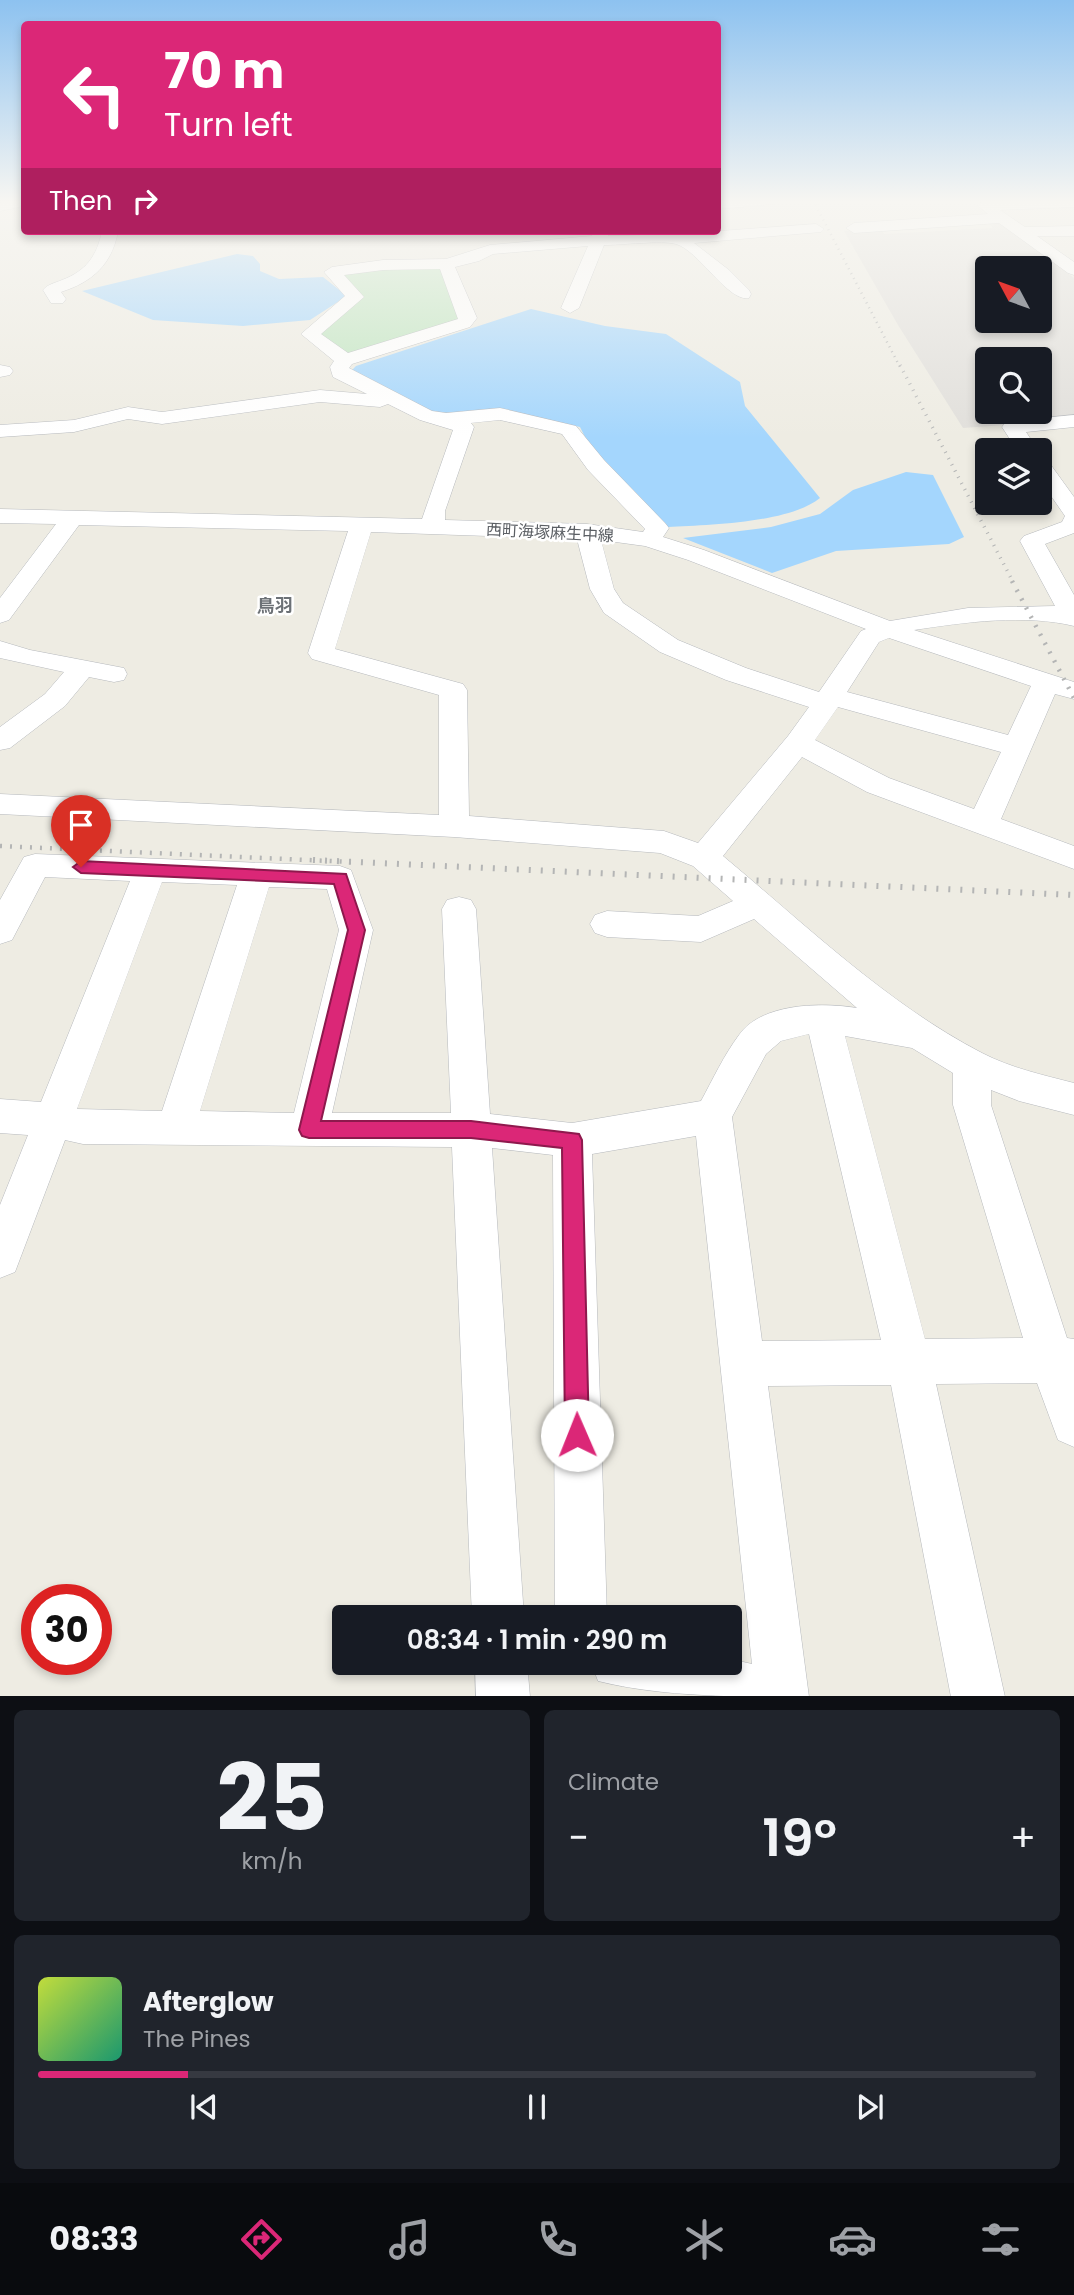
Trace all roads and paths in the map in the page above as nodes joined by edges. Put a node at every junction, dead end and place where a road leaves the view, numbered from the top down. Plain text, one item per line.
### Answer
1 (77, 279) edge
2 (339, 279) edge
3 (452, 279) edge
4 (582, 279) edge
5 (729, 279) edge
6 (743, 294) dead end
7 (57, 299) dead end
8 (570, 308) dead end
9 (345, 360) junction
10 (437, 418) junction
11 (1074, 421) edge
12 (0, 431) edge
13 (1020, 438) edge
14 (1052, 486) edge
15 (0, 516) edge
16 (72, 518) junction
17 (1073, 522) edge
18 (362, 525) junction
19 (433, 526) junction
20 (587, 531) junction
21 (649, 540) junction
22 (1066, 588) edge
23 (0, 615) edge
24 (1073, 615) edge
25 (884, 628) junction
26 (0, 649) edge
27 (82, 668) junction
28 (114, 674) dead end
29 (1060, 687) edge
30 (829, 700) junction
31 (0, 741) edge
32 (799, 743) junction
33 (1017, 747) junction
34 (0, 804) edge
35 (983, 824) junction
36 (454, 826) junction
37 (704, 858) junction
38 (1074, 858) edge
39 (149, 870) junction
40 (256, 875) junction
41 (759, 903) junction
42 (458, 909) dead end
43 (5, 912) edge
44 (607, 924) dead end
45 (823, 1019) junction
46 (928, 1039) junction
47 (971, 1065) junction
48 (1074, 1099) edge
49 (0, 1116) edge
50 (713, 1116) junction
51 (53, 1120) junction
52 (176, 1128) junction
53 (471, 1129) junction
54 (309, 1130) junction
55 (572, 1140) junction
56 (0, 1258) edge
57 (1063, 1361) edge
58 (909, 1362) junction
59 (742, 1364) junction
60 (1074, 1423) edge
61 (497, 1605) edge
62 (581, 1605) edge
63 (502, 1675) edge
64 (680, 1675) edge
65 (503, 1696) edge
66 (782, 1696) edge
67 (978, 1696) edge

1 - 7 street
2 - 9 street
3 - 9 street
4 - 8 street
5 - 6 street
9 - 10 street
10 - 12 street
10 - 19 street
10 - 21 street
11 - 13 street
14 - 17 street
15 - 16 street, 西町海塚麻生中線
16 - 18 street, 西町海塚麻生中線
16 - 23 street
17 - 22 street
18 - 19 street, 西町海塚麻生中線
18 - 36 street
19 - 20 street, 西町海塚麻生中線
20 - 21 street, 西町海塚麻生中線
20 - 30 street
21 - 25 street, 西町海塚麻生中線
22 - 24 street
24 - 25 street
25 - 29 street, 西町海塚麻生中線
25 - 30 street
26 - 27 street
27 - 28 street
27 - 31 street
29 - 33 street
30 - 32 street
30 - 33 street
32 - 35 street
32 - 37 street
33 - 35 street
34 - 36 street
35 - 38 street
36 - 37 street
37 - 41 street
39 - 40 street
39 - 43 street
39 - 51 street
40 - 52 street
40 - 54 street
41 - 44 street
41 - 46 street
42 - 53 street
45 - 46 street
45 - 50 street
45 - 58 street
46 - 47 street
47 - 48 street
47 - 57 street
49 - 51 street
50 - 55 street
50 - 59 street
51 - 52 street
51 - 56 street
52 - 54 street
53 - 54 street
53 - 55 street
53 - 61 street
55 - 62 street
57 - 58 street
57 - 60 street
58 - 59 street
58 - 67 street
59 - 66 street
63 - 65 street
64 - 66 street

